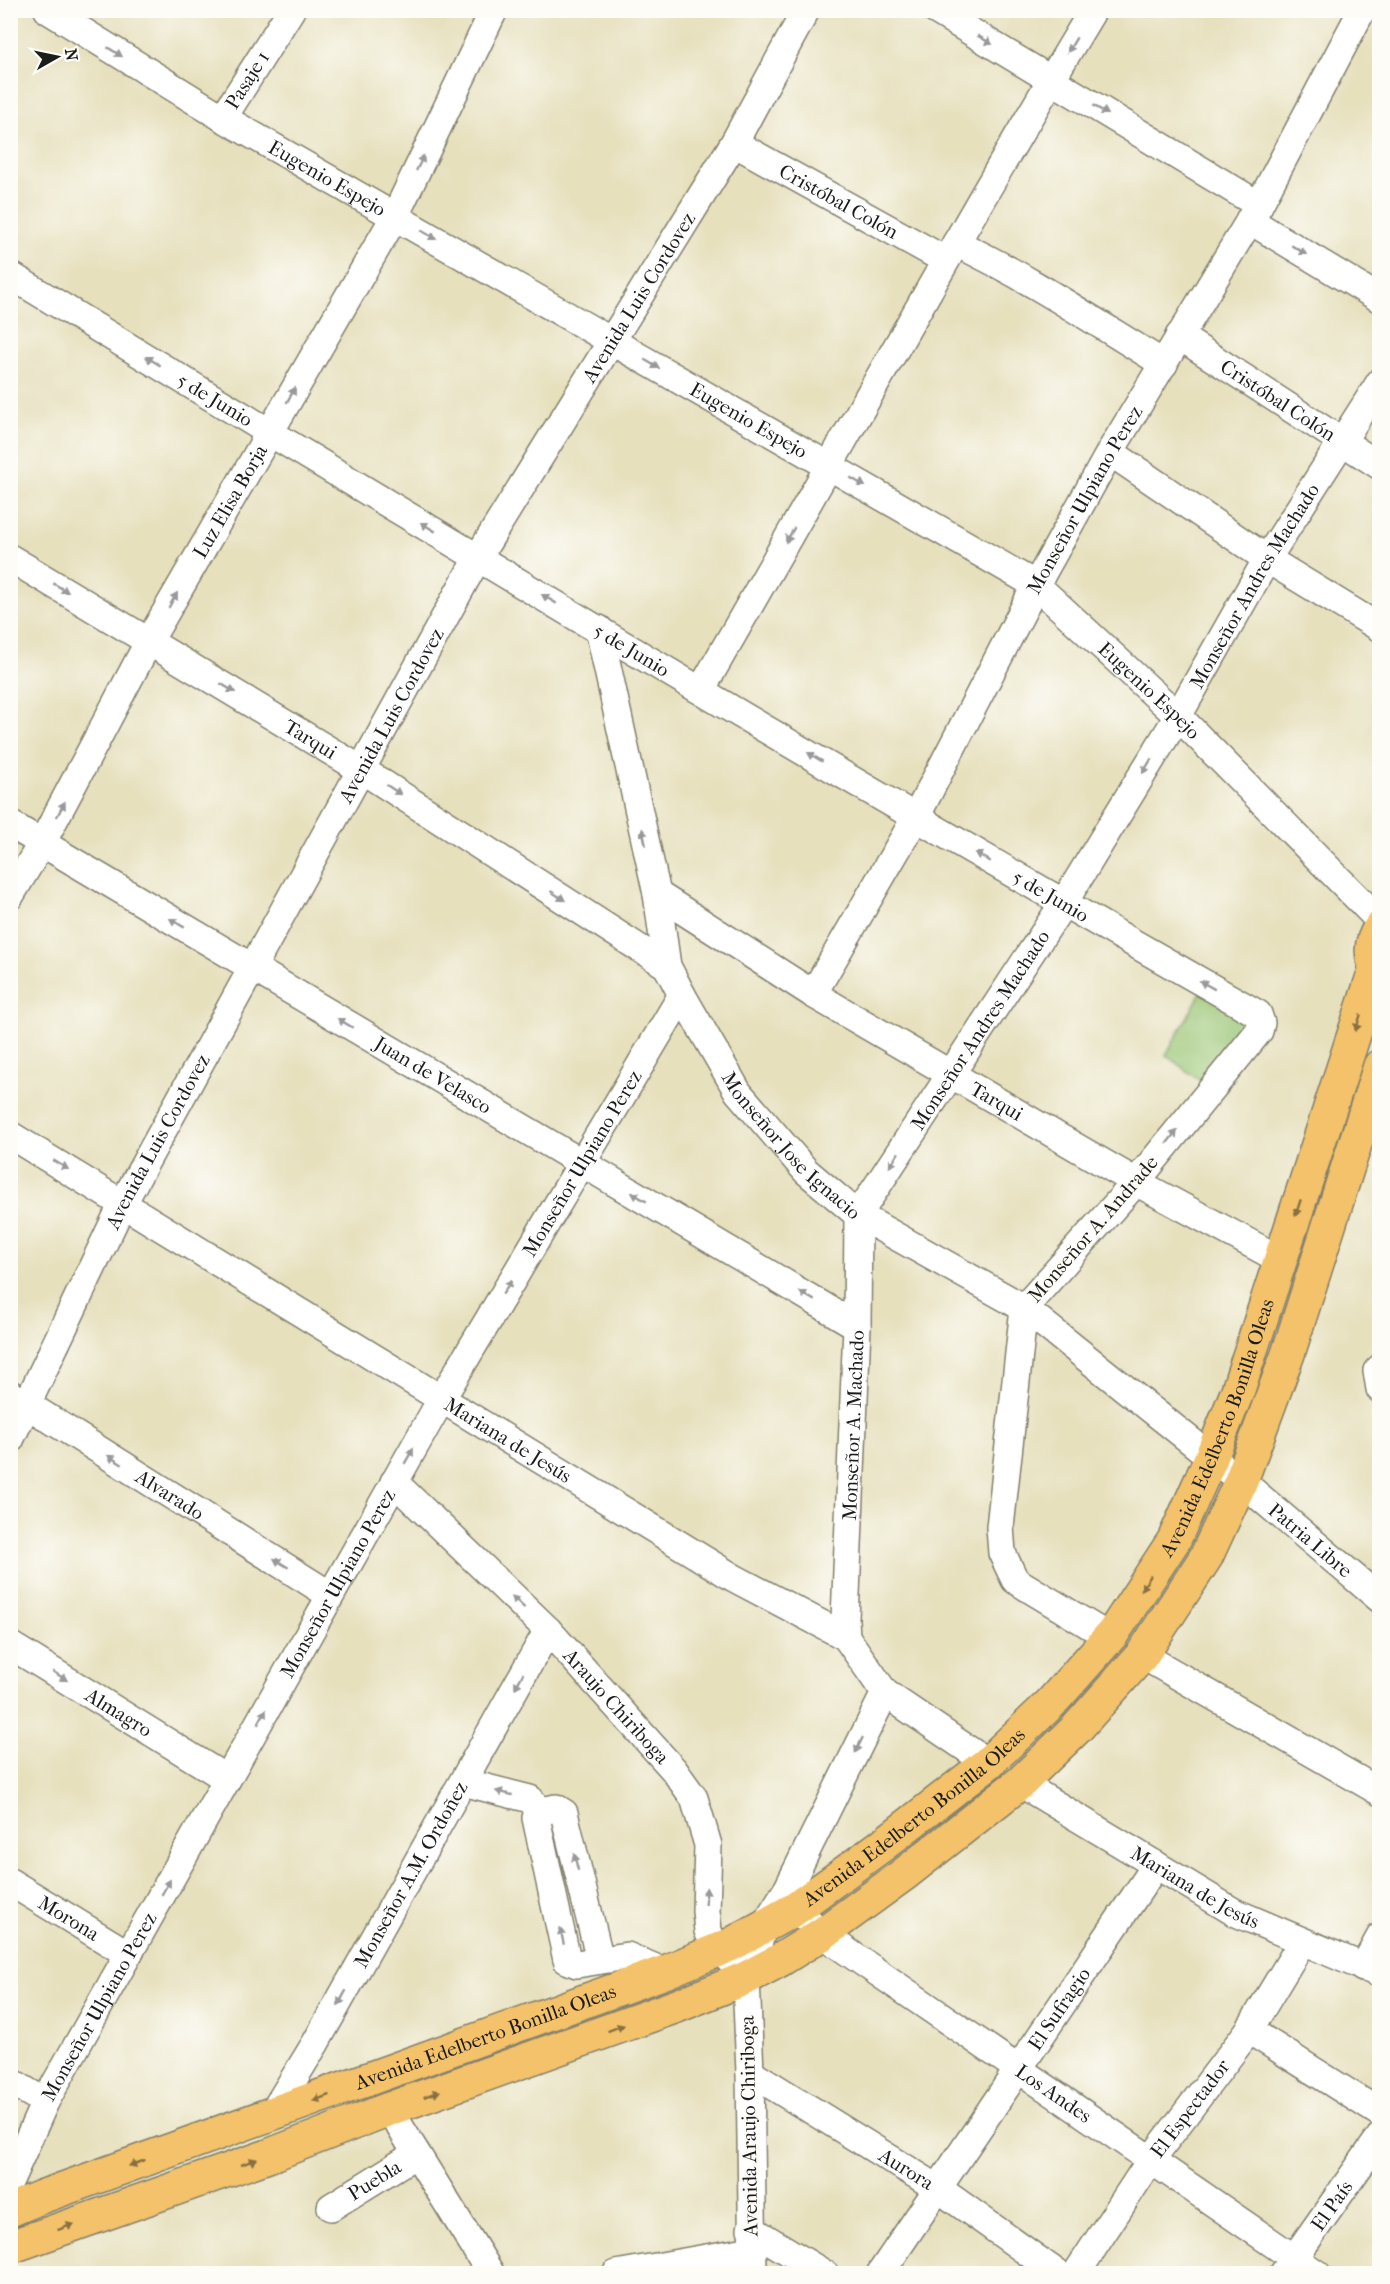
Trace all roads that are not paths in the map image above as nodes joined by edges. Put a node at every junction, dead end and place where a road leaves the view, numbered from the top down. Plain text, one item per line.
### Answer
1 (48, 10) edge
2 (291, 10) edge
3 (806, 10) edge
4 (935, 10) edge
5 (1093, 10) edge
6 (1362, 10) edge
7 (1371, 10) edge
8 (488, 13) edge
9 (1380, 16) edge
10 (1051, 79) junction
11 (223, 118) junction
12 (734, 143) junction
13 (1254, 212) junction
14 (395, 216) junction
15 (950, 252) junction
16 (10, 275) edge
17 (1380, 298) edge
18 (1179, 336) junction
19 (612, 341) junction
20 (1164, 364) junction
21 (1380, 382) edge
22 (270, 432) junction
23 (1343, 442) junction
24 (1110, 452) junction
25 (830, 466) junction
26 (1380, 466) edge
27 (478, 557) junction
28 (10, 558) edge
29 (1267, 559) junction
30 (1036, 585) junction
31 (1380, 628) edge
32 (599, 629) junction
33 (149, 641) junction
34 (701, 690) junction
35 (1178, 716) junction
36 (362, 770) junction
37 (916, 817) junction
38 (10, 824) edge
39 (42, 843) junction
40 (657, 894) junction
41 (10, 896) edge
42 (1063, 904) junction
43 (1380, 921) edge
44 (1380, 928) edge
45 (667, 966) junction
46 (253, 968) junction
47 (1378, 970) edge
48 (813, 994) junction
49 (682, 995) junction
50 (1258, 1014) joint
51 (1380, 1066) edge
52 (952, 1073) junction
53 (10, 1135) edge
54 (581, 1163) junction
55 (1136, 1182) junction
56 (123, 1203) junction
57 (858, 1215) junction
58 (1281, 1260) junction
59 (1024, 1308) junction
60 (857, 1326) junction
61 (1380, 1368) edge
62 (1380, 1389) edge
63 (442, 1398) junction
64 (19, 1399) edge
65 (10, 1440) edge
66 (1212, 1458) junction
67 (1241, 1481) junction
68 (394, 1482) junction
69 (330, 1594) junction
70 (1380, 1599) edge
71 (548, 1630) junction
72 (846, 1637) junction
73 (1109, 1637) junction
74 (10, 1645) edge
75 (1142, 1654) junction
76 (885, 1693) junction
77 (988, 1763) junction
78 (227, 1779) junction
79 (463, 1782) junction
80 (1020, 1783) junction
81 (1380, 1792) edge
82 (1156, 1865) junction
83 (10, 1882) edge
84 (795, 1909) junction
85 (765, 1924) junction
86 (822, 1934) junction
87 (1380, 1936) edge
88 (1302, 1942) junction
89 (720, 1950) junction
90 (128, 1954) junction
91 (1371, 1971) edge
92 (665, 1972) junction
93 (746, 1978) junction
94 (1249, 2030) junction
95 (1018, 2070) junction
96 (750, 2072) junction
97 (10, 2081) edge
98 (45, 2102) junction
99 (389, 2109) junction
100 (1380, 2113) edge
101 (271, 2116) junction
102 (1380, 2137) edge
103 (416, 2154) junction
104 (1150, 2161) junction
105 (10, 2180) edge
106 (939, 2189) junction
107 (332, 2207) dead end
108 (10, 2210) edge
109 (10, 2247) edge
110 (752, 2251) edge
111 (1288, 2266) edge
112 (491, 2274) edge
113 (616, 2274) edge
114 (825, 2274) edge
115 (880, 2274) edge
116 (1058, 2274) edge
117 (1076, 2274) edge
118 (1317, 2274) edge

1 -> 11 street, Eugenio Espejo
2 - 11 street, Pasaje 1
3 - 12 street, Avenida Luis Cordovez
4 -> 10 street
5 -> 10 street
6 - 13 street, Monseñor Ulpiano Perez
7 - 9 street
14 -> 8 street, Luz Elisa Borja
10 -> 13 street
10 - 15 street
11 - 14 street, Eugenio Espejo
12 - 15 street, Cristóbal Colón
12 - 19 street, Avenida Luis Cordovez
13 -> 17 street
13 - 18 street, Monseñor Ulpiano Perez
14 -> 19 street, Eugenio Espejo
22 -> 14 street, Luz Elisa Borja
15 - 20 street, Cristóbal Colón
15 - 25 street
22 -> 16 street, 5 de Junio
18 - 20 street, Monseñor Ulpiano Perez
18 - 23 street, Cristóbal Colón
19 -> 25 street, Eugenio Espejo
19 - 27 street, Avenida Luis Cordovez
20 - 24 street, Monseñor Ulpiano Perez
21 - 23 street, Monseñor Andres Machado
27 -> 22 street, 5 de Junio
33 -> 22 street, Luz Elisa Borja
23 - 26 street, Cristóbal Colón
23 - 29 street, Monseñor Andres Machado
24 - 29 street
24 - 30 street, Monseñor Ulpiano Perez
25 -> 30 street, Eugenio Espejo
25 -> 34 street
32 -> 27 street, 5 de Junio
27 - 36 street, Avenida Luis Cordovez
28 -> 33 street, Tarqui
29 - 31 street
29 - 35 street, Monseñor Andres Machado
30 - 35 street, Eugenio Espejo
30 - 37 street, Monseñor Ulpiano Perez
32 - 34 street, 5 de Junio
40 -> 32 street, Monseñor Jose Ignacio
33 -> 36 street, Tarqui
39 -> 33 street, Luz Elisa Borja
37 -> 34 street, 5 de Junio
35 -> 42 street, Monseñor Andres Machado
35 - 43 street, Eugenio Espejo
36 -> 45 street, Tarqui
36 - 46 street, Avenida Luis Cordovez
42 -> 37 street, 5 de Junio
37 - 48 street, Monseñor Ulpiano Perez
38 - 39 street, Juan de Velasco
39 - 41 street, Luz Elisa Borja
46 -> 39 street, Juan de Velasco
40 - 45 street, Monseñor Jose Ignacio
40 - 48 street, Tarqui
50 -> 42 street, 5 de Junio
42 - 52 street, Monseñor Andres Machado
44 - 47 main road
45 - 49 street, Monseñor Jose Ignacio
54 -> 46 street, Juan de Velasco
46 - 56 street, Avenida Luis Cordovez
47 -> 58 main road, Avenida Edelberto Bonilla Oleas
48 - 52 street, Tarqui
49 - 54 street, Monseñor Ulpiano Perez
49 - 57 street, Monseñor Jose Ignacio
55 -> 50 street, Monseñor A. Andrade
51 - 67 main road, Avenida Edelberto Bonilla Oleas
52 - 55 street, Tarqui
52 -> 57 street, Monseñor Andres Machado
53 -> 56 street, Mariana de Jesús
60 -> 54 street, Juan de Velasco
63 -> 54 street, Monseñor Ulpiano Perez
55 - 58 street, Tarqui
55 - 59 street, Monseñor A. Andrade
56 - 63 street, Mariana de Jesús
56 - 64 street, Avenida Luis Cordovez
57 - 59 street, Monseñor Jose Ignacio
57 - 60 street, Monseñor A. Machado
58 - 66 main road, Avenida Edelberto Bonilla Oleas
59 - 66 street, Monseñor Jose Ignacio
59 - 73 street, Monseñor A. Andrade
60 - 72 street, Monseñor A. Machado
61 - 62 street
68 -> 63 street, Monseñor Ulpiano Perez
63 - 72 street, Mariana de Jesús
64 - 65 street, Avenida Luis Cordovez
69 -> 64 street, Alvarado
66 - 67 street, Monseñor Jose Ignacio
66 -> 73 main road, Avenida Edelberto Bonilla Oleas
67 - 70 street, Patria Libre
67 - 75 main road, Avenida Edelberto Bonilla Oleas
68 - 69 street, Monseñor Ulpiano Perez
71 -> 68 street, Araujo Chiriboga
78 -> 69 street, Monseñor Ulpiano Perez
71 -> 79 street, Monseñor A.M. Ordoñez
89 -> 71 street, Araujo Chiriboga
72 - 76 street, Mariana de Jesús
73 - 77 main road, Avenida Edelberto Bonilla Oleas
74 -> 78 street, Almagro
75 - 80 main road, Avenida Edelberto Bonilla Oleas
75 - 81 street
76 - 77 street, Mariana de Jesús
76 -> 85 street
77 - 84 main road, Avenida Edelberto Bonilla Oleas
90 -> 78 street, Monseñor Ulpiano Perez
92 -> 79 street
79 -> 101 street, Monseñor A.M. Ordoñez
80 - 82 street, Mariana de Jesús
80 - 86 main road, Avenida Edelberto Bonilla Oleas
82 - 88 street, Mariana de Jesús
82 - 95 street, El Sufragio
83 - 90 street, Morona
84 - 85 main road, Avenida Edelberto Bonilla Oleas
84 - 86 street, Los Andes
85 - 89 main road, Avenida Edelberto Bonilla Oleas
85 - 93 street
86 - 93 main road, Avenida Edelberto Bonilla Oleas
86 - 95 street, Los Andes
87 - 91 street
88 - 91 street, Mariana de Jesús
88 - 94 street, El Espectador
89 - 92 main road, Avenida Edelberto Bonilla Oleas
89 - 93 street, Araujo Chiriboga
90 - 98 street, Monseñor Ulpiano Perez
92 -> 101 main road, Avenida Edelberto Bonilla Oleas
93 - 96 street, Avenida Araujo Chiriboga
99 -> 93 main road, Avenida Edelberto Bonilla Oleas
94 - 100 street
94 - 104 street, El Espectador
95 - 104 street, Los Andes
95 - 106 street, El Sufragio
96 - 106 street, Aurora
96 - 110 street, Avenida Araujo Chiriboga
97 - 98 street
98 - 105 street, Monseñor Ulpiano Perez
99 - 103 street
109 -> 99 main road, Avenida Edelberto Bonilla Oleas
101 -> 108 main road, Avenida Edelberto Bonilla Oleas
102 - 111 street, El País
103 - 107 street, Puebla
103 - 112 street
104 - 111 street, Los Andes
104 - 117 street, El Espectador
106 - 115 street, El Sufragio
106 - 116 street, Aurora
110 - 113 street
110 - 114 street
111 - 118 street, Los Andes

